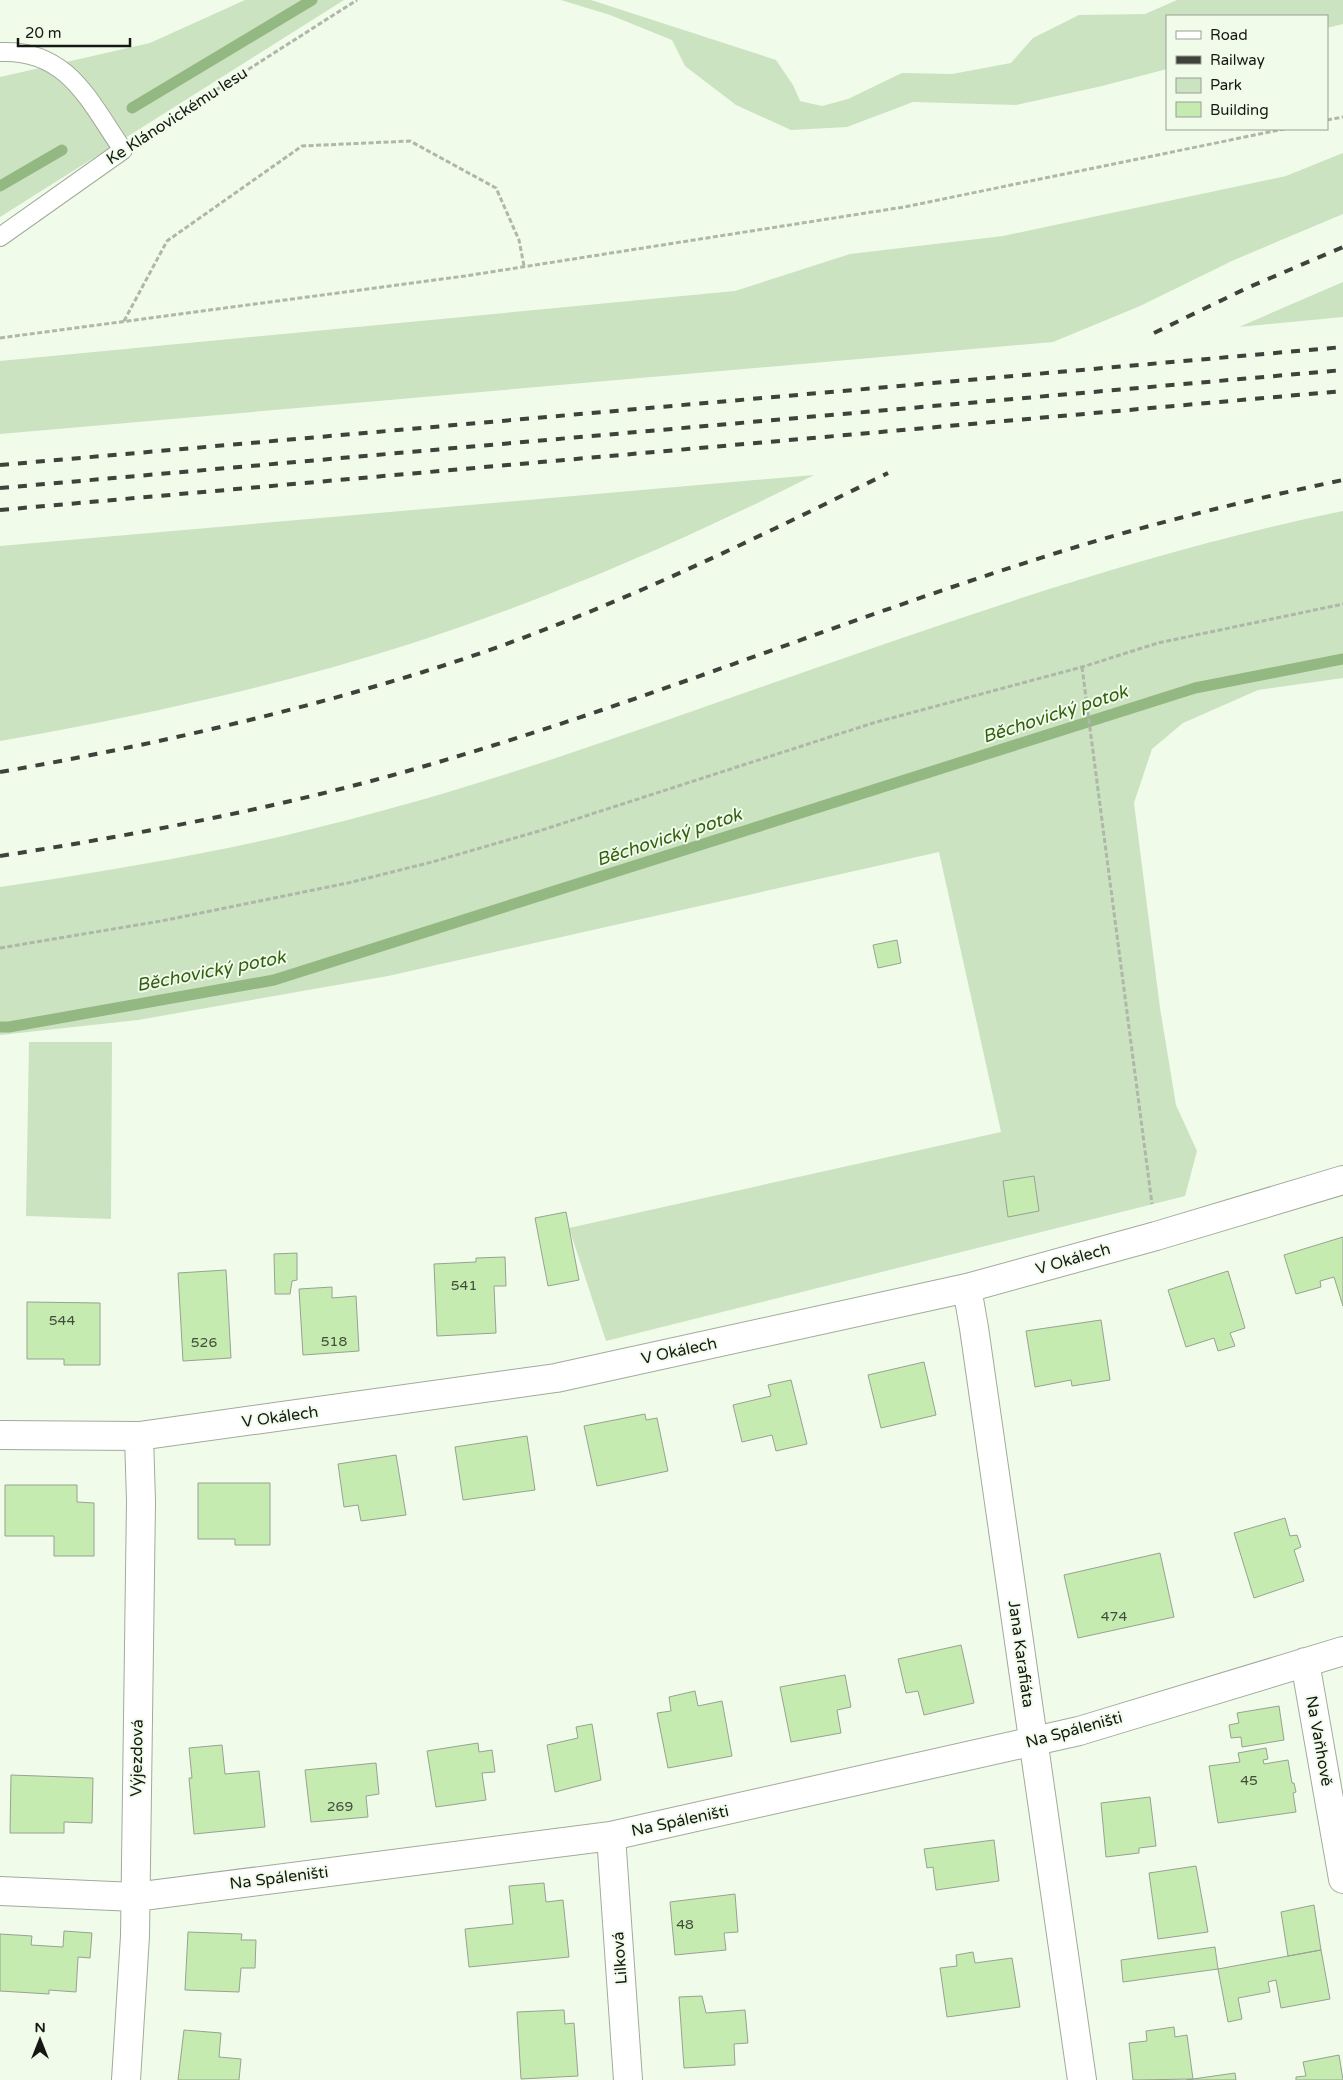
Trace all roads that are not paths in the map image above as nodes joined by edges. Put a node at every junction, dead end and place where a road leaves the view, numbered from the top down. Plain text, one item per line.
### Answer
1 (0, 52) edge
2 (0, 237) edge
3 (1343, 1180) edge
4 (967, 1288) junction
5 (0, 1435) edge
6 (138, 1436) junction
7 (1343, 1651) edge
8 (1305, 1662) junction
9 (1034, 1742) junction
10 (611, 1836) junction
11 (1343, 1879) edge
12 (0, 1891) edge
13 (135, 1896) junction
14 (126, 2080) edge
15 (628, 2080) edge
16 (1082, 2080) edge

1 - 2 lane, Ke Klánovickému lesu
3 - 4 street, V Okálech
4 - 6 street, V Okálech
4 - 9 street, Jana Karafiáta
5 - 6 street, V Okálech
6 - 13 street, Výjezdová
7 - 8 street, Na Spáleništi
8 - 9 street, Na Spáleništi
8 - 11 street, Na Vaňhově
9 - 10 street, Na Spáleništi
9 - 16 street, Jana Karafiáta
10 - 13 street, Na Spáleništi
10 - 15 street, Lilková
12 - 13 street, Na Spáleništi
13 - 14 street, Výjezdová

